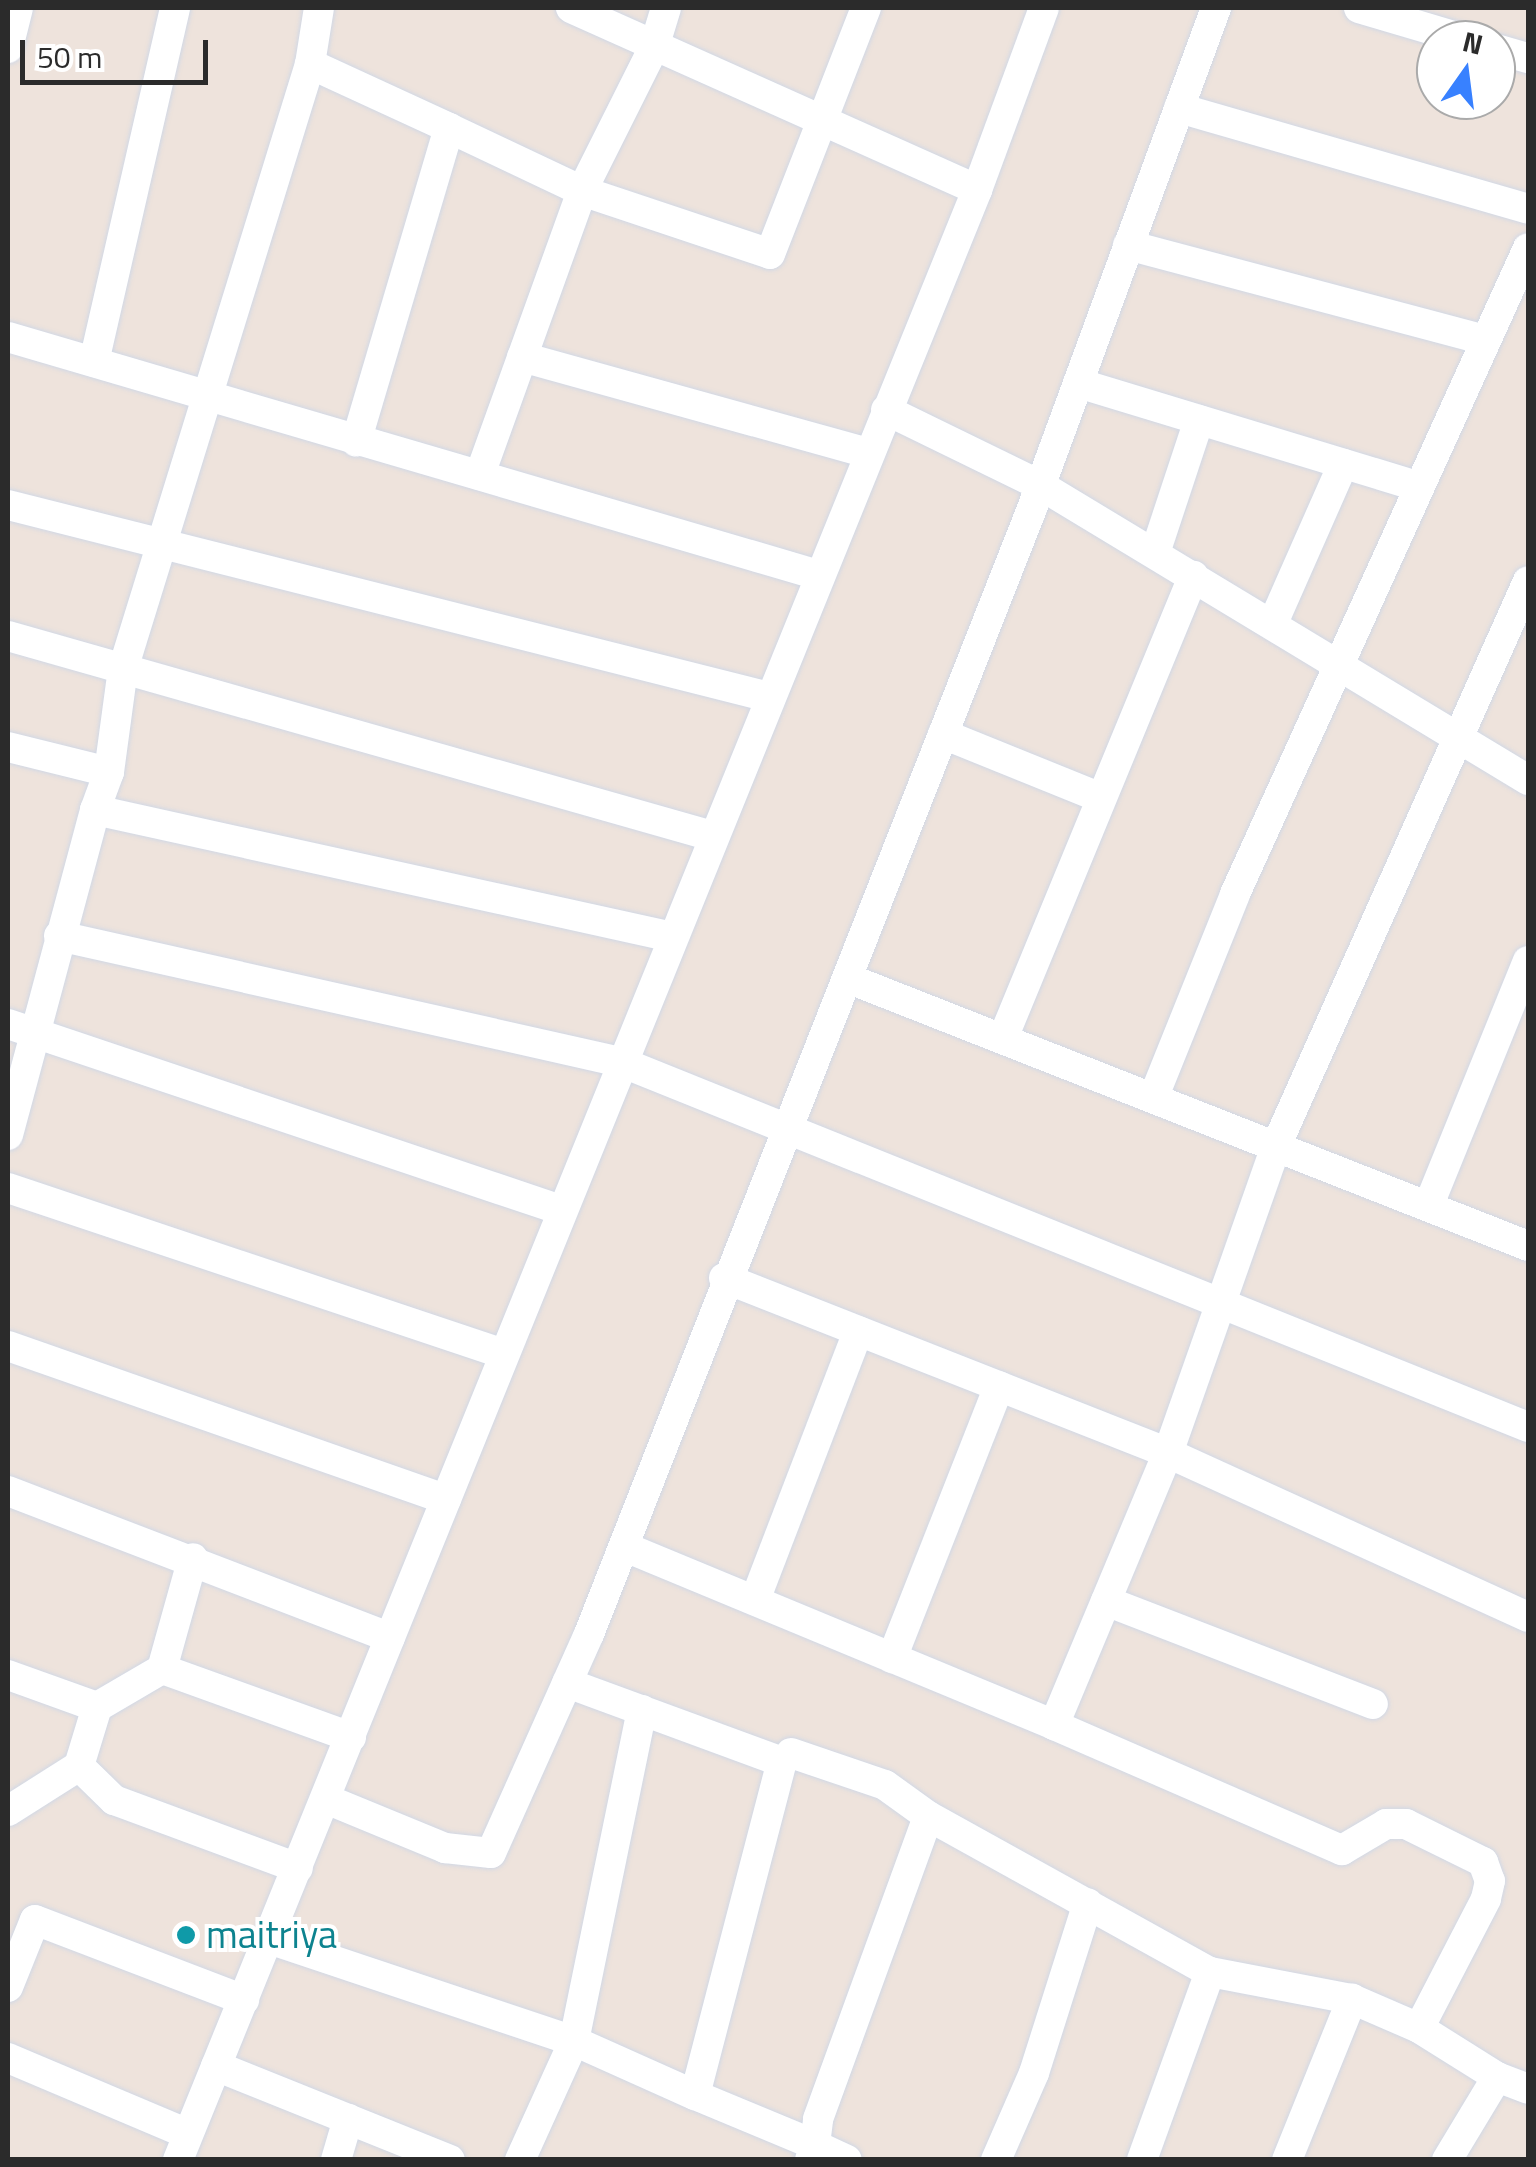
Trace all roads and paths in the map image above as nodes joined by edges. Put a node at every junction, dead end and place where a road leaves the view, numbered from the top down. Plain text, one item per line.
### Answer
1 (18, 8) edge
2 (174, 8) edge
3 (319, 8) edge
4 (571, 8) edge
5 (666, 8) edge
6 (866, 8) edge
7 (1044, 8) edge
8 (1216, 8) edge
9 (1359, 8) edge
10 (1416, 25) edge
11 (655, 45) junction
12 (8, 48) edge
13 (310, 64) junction
14 (1179, 108) junction
15 (824, 122) junction
16 (450, 128) junction
17 (977, 190) junction
18 (582, 191) junction
19 (1528, 209) edge
20 (1128, 245) junction
21 (1528, 248) edge
22 (8, 338) edge
23 (1486, 340) junction
24 (522, 356) junction
25 (94, 362) junction
26 (1078, 384) junction
27 (206, 396) junction
28 (886, 410) junction
29 (1199, 420) junction
30 (356, 440) junction
31 (866, 454) junction
32 (1342, 464) junction
33 (480, 475) junction
34 (1040, 485) junction
35 (1420, 487) junction
36 (8, 505) edge
37 (158, 542) junction
38 (1155, 554) junction
39 (818, 576) junction
40 (1193, 576) junction
41 (1528, 581) edge
42 (1273, 623) junction
43 (8, 636) edge
44 (1340, 664) junction
45 (123, 669) junction
46 (768, 697) junction
47 (943, 734) junction
48 (1456, 738) junction
49 (8, 747) edge
50 (109, 772) junction
51 (1528, 780) edge
52 (1100, 797) junction
53 (95, 810) junction
54 (712, 836) junction
55 (59, 936) junction
56 (672, 938) junction
57 (1528, 961) edge
58 (847, 978) junction
59 (22, 1028) edge
60 (1003, 1038) junction
61 (621, 1062) junction
62 (1154, 1096) junction
63 (791, 1133) junction
64 (8, 1135) edge
65 (1277, 1144) junction
66 (8, 1188) edge
67 (1430, 1202) junction
68 (561, 1210) junction
69 (1528, 1246) edge
70 (724, 1278) junction
71 (1222, 1301) junction
72 (858, 1330) junction
73 (8, 1346) edge
74 (504, 1354) junction
75 (999, 1386) junction
76 (1528, 1427) edge
77 (1168, 1453) junction
78 (8, 1492) edge
79 (446, 1498) junction
80 (625, 1546) junction
81 (193, 1558) junction
82 (755, 1600) junction
83 (1106, 1601) junction
84 (1528, 1617) edge
85 (390, 1638) junction
86 (892, 1658) junction
87 (162, 1669) junction
88 (8, 1675) edge
89 (567, 1682) junction
90 (1373, 1704) dead end
91 (97, 1707) junction
92 (642, 1710) junction
93 (1054, 1725) junction
94 (351, 1737) junction
95 (791, 1753) dead end
96 (78, 1766) junction
97 (326, 1799) junction
98 (8, 1810) edge
99 (928, 1816) junction
100 (298, 1868) junction
101 (1088, 1904) junction
102 (21, 1915) edge
103 (269, 1939) junction
104 (1210, 1972) junction
105 (8, 1986) edge
106 (244, 2000) junction
107 (1352, 2000) junction
108 (1419, 2028) junction
109 (574, 2042) junction
110 (8, 2058) edge
111 (216, 2066) junction
112 (1497, 2078) junction
113 (1528, 2089) edge
114 (694, 2095) junction
115 (348, 2119) junction
116 (183, 2147) edge
117 (812, 2152) edge
118 (336, 2160) edge
119 (450, 2160) edge
120 (520, 2160) edge
121 (847, 2160) edge
122 (996, 2160) edge
123 (1142, 2160) edge
124 (1287, 2160) edge
125 (1447, 2160) edge

1 - 12 street
2 - 25 street
3 - 13 street
4 - 11 street
5 - 11 street
6 - 15 street
7 - 17 street
8 - 14 street
9 - 10 street
11 - 15 street
11 - 18 street
13 - 16 street
13 - 27 street
14 - 19 street
14 - 20 street
15 - 17 street
15 - 18 street
16 - 18 street
16 - 30 street
17 - 28 street
18 - 24 street
20 - 23 street
20 - 26 street
21 - 23 street
22 - 25 street
23 - 35 street
24 - 31 street
24 - 33 street
25 - 27 street
26 - 29 street
26 - 34 street
27 - 30 street
27 - 37 street
28 - 31 street
28 - 34 street
29 - 32 street
29 - 38 street
30 - 33 street
31 - 39 street
32 - 35 street
32 - 42 street
33 - 39 street
34 - 38 street
34 - 47 street
35 - 44 street
36 - 37 street
37 - 45 street
37 - 46 street
38 - 40 street
39 - 46 street
40 - 42 street
40 - 52 street
41 - 48 street
42 - 44 street
43 - 45 street
44 - 48 street
44 - 62 street
45 - 50 street
45 - 54 street
46 - 54 street
47 - 52 street
47 - 58 street
48 - 51 street
48 - 65 street
49 - 50 street
50 - 53 street
52 - 60 street
53 - 55 street
53 - 56 street
54 - 56 street
55 - 59 street
55 - 61 street
56 - 61 street
57 - 67 street
58 - 60 street
58 - 63 street
59 - 64 street
59 - 68 street
60 - 62 street
61 - 63 street
61 - 68 street
62 - 65 street
63 - 70 street
63 - 71 street
65 - 67 street
65 - 71 street
66 - 74 street
67 - 69 street
68 - 74 street
70 - 72 street
70 - 80 street
71 - 76 street
71 - 77 street
72 - 75 street
72 - 82 street
73 - 79 street
74 - 79 street
75 - 77 street
75 - 86 street
77 - 83 street
77 - 84 street
78 - 81 street
79 - 85 street
80 - 82 street
80 - 89 street
81 - 85 street
81 - 87 street
82 - 86 street
83 - 90 street
83 - 93 street
85 - 94 street
86 - 93 street
87 - 91 street
87 - 94 street
88 - 91 street
89 - 92 street
89 - 97 street
91 - 96 street
92 - 109 street
92 - 114 street
93 - 108 street
94 - 97 street
95 - 99 street
96 - 98 street
96 - 100 street
97 - 100 street
99 - 101 street
99 - 117 street
100 - 103 street
101 - 104 street
101 - 122 street
102 - 105 street
102 - 106 street
103 - 106 street
103 - 109 street
104 - 107 street
104 - 123 street
106 - 111 street
107 - 108 street
107 - 124 street
108 - 112 street
109 - 114 street
109 - 120 street
110 - 116 street
111 - 115 street
111 - 116 street
112 - 113 street
112 - 125 street
114 - 117 street
115 - 118 street
115 - 119 street
117 - 121 street

